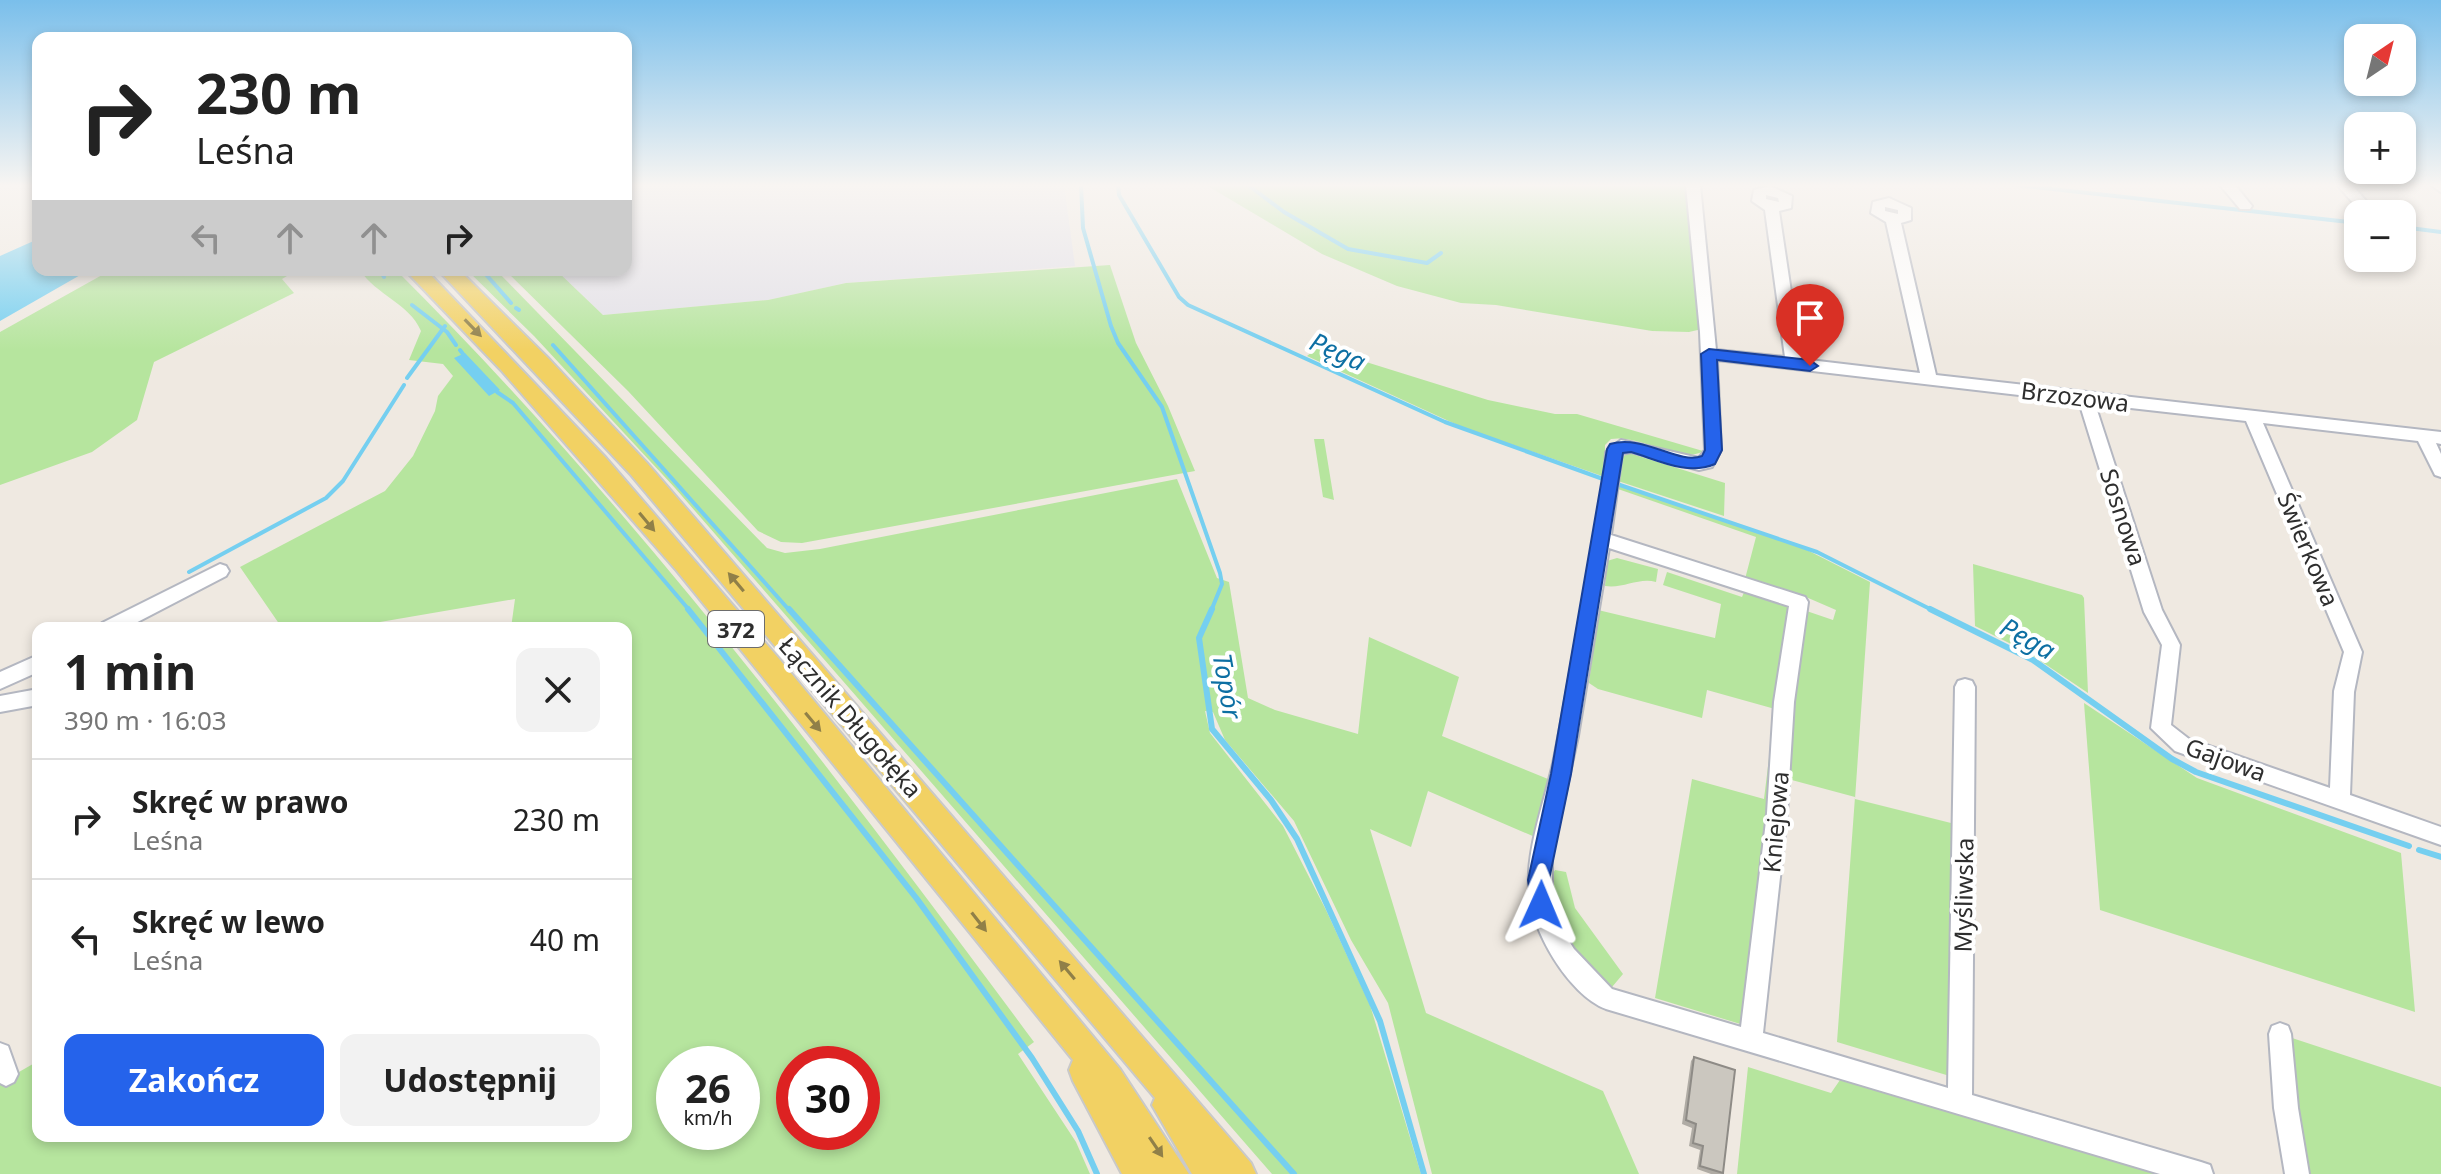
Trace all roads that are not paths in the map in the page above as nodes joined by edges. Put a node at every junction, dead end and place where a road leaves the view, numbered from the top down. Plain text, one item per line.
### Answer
1 (1698, 240) edge
2 (1776, 240) edge
3 (1897, 240) edge
4 (421, 276) edge
5 (454, 276) edge
6 (1709, 354) junction
7 (1794, 364) junction
8 (1929, 380) junction
9 (2085, 397) junction
10 (2252, 416) junction
11 (2432, 437) edge
12 (2441, 471) edge
13 (1602, 539) junction
14 (220, 571) dead end
15 (121, 622) edge
16 (2167, 634) joint
17 (32, 666) edge
18 (0, 681) edge
19 (1965, 687) dead end
20 (32, 698) edge
21 (0, 704) edge
22 (2340, 800) junction
23 (2441, 836) edge
24 (1038, 997) junction
25 (2280, 1034) dead end
26 (1751, 1042) junction
27 (1960, 1102) junction
28 (1232, 1172) edge
29 (1140, 1174) edge
30 (1173, 1174) edge
31 (2201, 1174) edge
32 (2297, 1174) edge

1 - 6 street
2 - 7 street
3 - 8 street
4 -> 24 main road, Łącznik Długołęka / 372
28 -> 5 main road, Łącznik Długołęka / 372
6 - 7 street, Brzozowa
6 - 13 street
7 - 8 street, Brzozowa
8 - 9 street, Brzozowa
9 - 10 street, Brzozowa
9 - 16 street, Sosnowa
10 - 11 street, Brzozowa
10 - 22 street, Świerkowa
11 - 12 street
13 - 26 street
13 - 26 street, Kniejowa
14 - 15 street
16 - 22 street, Gajowa
17 - 18 street
19 - 27 street, Myśliwska
20 - 21 street
22 - 23 street, Gajowa
24 - 29 main road
24 -> 30 main road, 372
25 - 32 street
26 - 27 street
27 - 31 street

